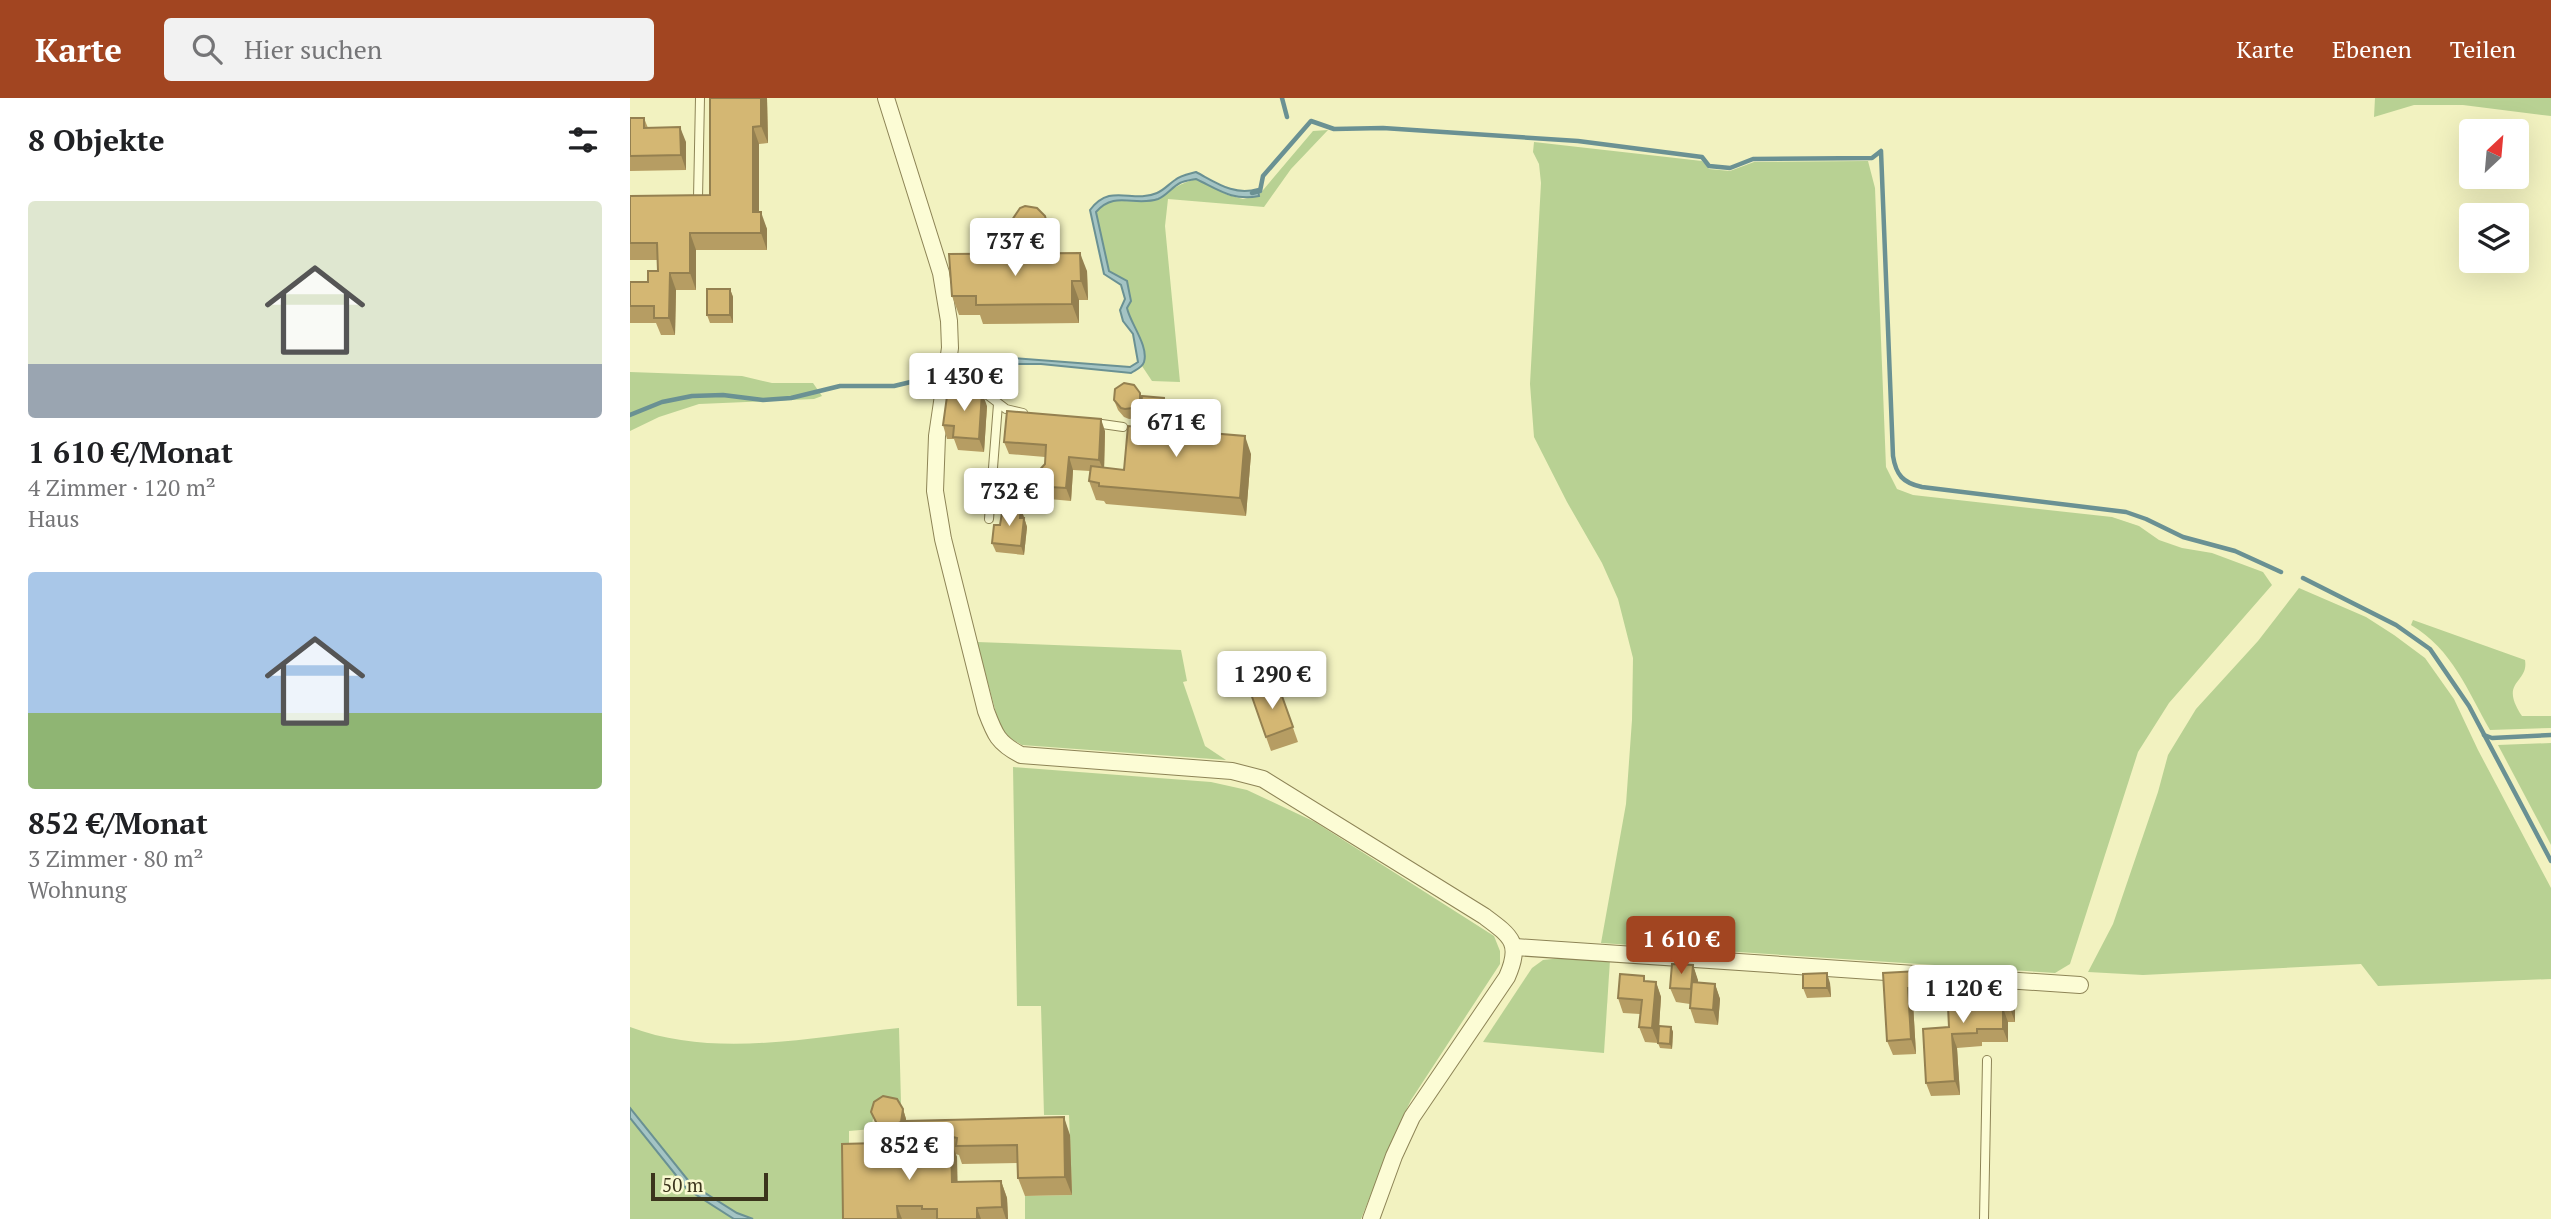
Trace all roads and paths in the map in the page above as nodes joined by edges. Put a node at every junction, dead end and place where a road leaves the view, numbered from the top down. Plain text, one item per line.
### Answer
1 (700, 98) edge
2 (886, 98) edge
3 (698, 198) edge
4 (945, 389) junction
5 (998, 404) junction
6 (1031, 415) edge
7 (1083, 422) edge
8 (1123, 427) dead end
9 (989, 519) dead end
10 (1515, 947) junction
11 (2080, 985) dead end
12 (1987, 1060) dead end
13 (1371, 1219) edge
14 (1984, 1219) edge

1 - 3 lane
2 - 4 street
4 - 5 lane
4 - 10 street
5 - 6 lane
5 - 9 lane
7 - 8 lane
10 - 11 street
10 - 13 street
12 - 14 lane

